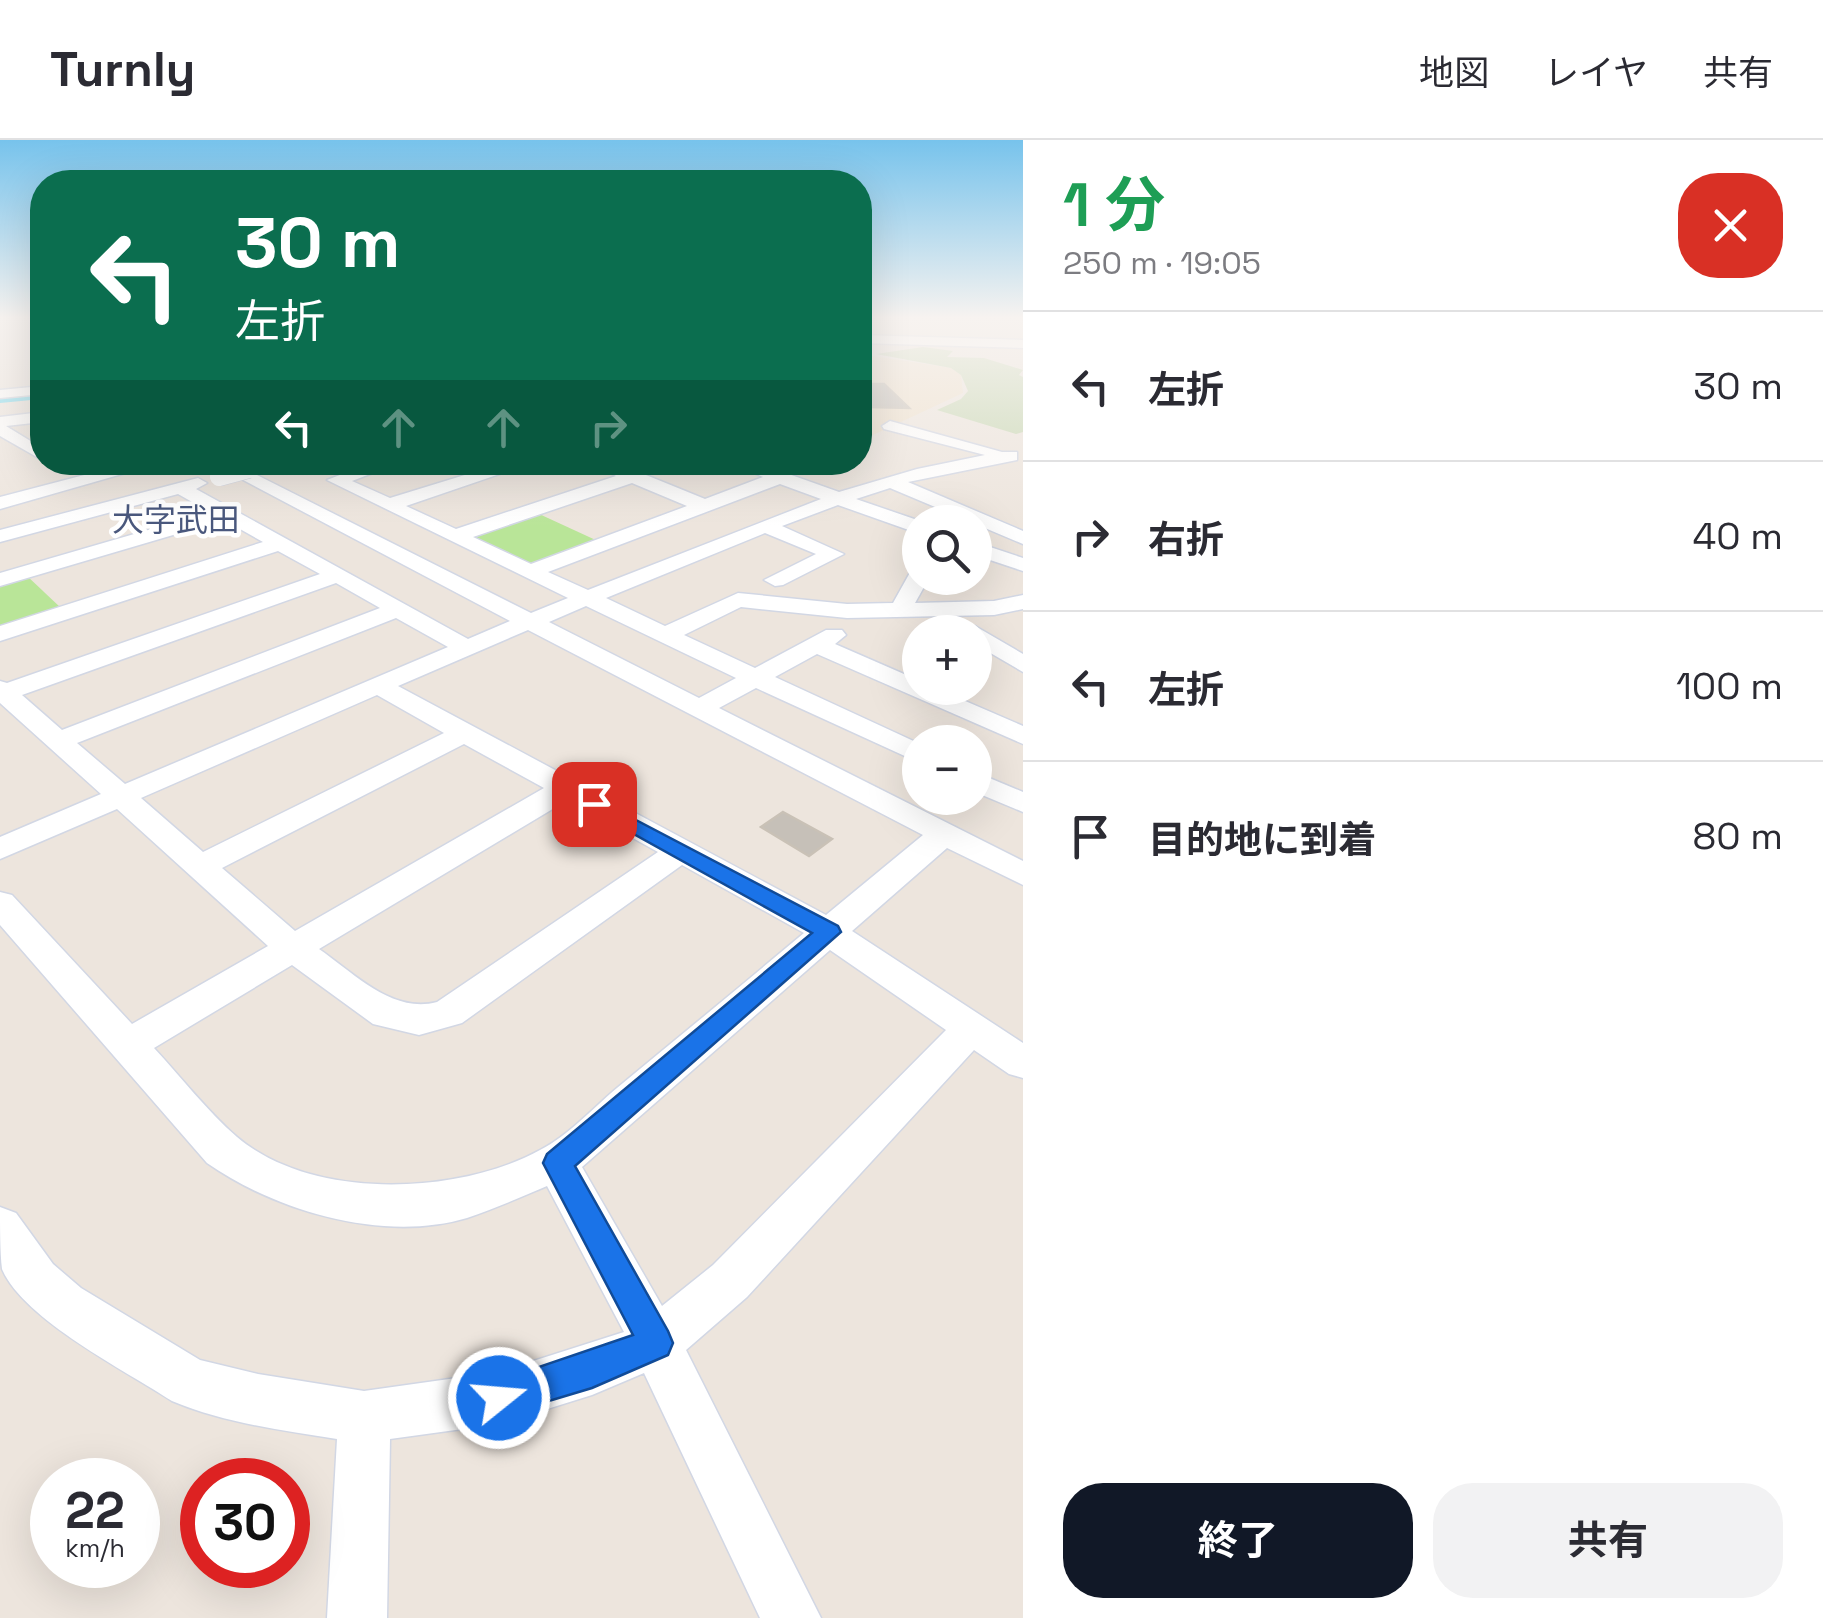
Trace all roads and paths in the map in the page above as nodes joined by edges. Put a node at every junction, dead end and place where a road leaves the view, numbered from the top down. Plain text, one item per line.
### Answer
1 (30, 391) edge
2 (0, 394) edge
3 (30, 420) edge
4 (0, 426) edge
5 (890, 426) dead end
6 (30, 447) edge
7 (1018, 450) edge
8 (75, 475) edge
9 (107, 475) edge
10 (207, 475) edge
11 (228, 475) edge
12 (352, 475) edge
13 (485, 475) edge
14 (625, 475) edge
15 (775, 475) edge
16 (781, 477) junction
17 (631, 478) junction
18 (84, 481) junction
19 (894, 484) junction
20 (180, 488) junction
21 (844, 499) junction
22 (1, 502) edge
23 (388, 505) junction
24 (705, 506) junction
25 (225, 514) junction
26 (1023, 520) edge
27 (902, 521) edge
28 (999, 526) junction
29 (766, 527) junction
30 (992, 527) edge
31 (0, 536) edge
32 (455, 536) junction
33 (1023, 538) edge
34 (278, 544) junction
35 (992, 554) edge
36 (1023, 565) edge
37 (528, 572) junction
38 (336, 576) junction
39 (0, 580) edge
40 (776, 580) dead end
41 (908, 595) edge
42 (585, 598) junction
43 (1023, 602) edge
44 (939, 608) junction
45 (396, 610) junction
46 (900, 610) junction
47 (847, 611) junction
48 (950, 615) edge
49 (529, 622) junction
50 (0, 634) edge
51 (664, 635) junction
52 (992, 644) edge
53 (818, 645) junction
54 (467, 648) junction
55 (1023, 665) edge
56 (754, 678) junction
57 (380, 686) junction
58 (2, 692) edge
59 (700, 708) junction
60 (464, 733) junction
61 (1023, 736) edge
62 (60, 740) junction
63 (902, 747) edge
64 (566, 788) junction
65 (992, 789) edge
66 (121, 796) junction
67 (1023, 803) edge
68 (944, 834) junction
69 (0, 849) edge
70 (679, 852) junction
71 (201, 866) junction
72 (1023, 874) edge
73 (5, 918) edge
74 (829, 932) junction
75 (292, 948) junction
76 (971, 1028) junction
77 (128, 1045) junction
78 (1023, 1063) edge
79 (558, 1163) junction
80 (0, 1228) edge
81 (656, 1343) junction
82 (364, 1417) junction
83 (357, 1618) edge
84 (791, 1618) edge

1 - 2 street
3 - 4 street
4 - 6 street
5 - 7 street
7 - 19 street
8 - 18 street
9 - 18 street
10 - 20 street
11 - 49 street
12 - 23 street
13 - 23 street
14 - 17 street
15 - 16 street
16 - 21 street
16 - 24 street
17 - 24 street
17 - 32 street
18 - 22 street
19 - 21 street
19 - 28 street
20 - 25 street
20 - 31 street
21 - 27 street
21 - 29 street
23 - 32 street
24 - 37 street
25 - 34 street
25 - 39 street
26 - 28 street
28 - 30 street
28 - 33 street
29 - 40 street
29 - 42 street
32 - 37 street
34 - 38 street
34 - 50 street
35 - 36 street
37 - 42 street
38 - 45 street
38 - 58 street
41 - 46 street
42 - 49 street
42 - 51 street
43 - 44 street
44 - 46 street
44 - 48 street
45 - 54 street
45 - 62 street
46 - 47 street
47 - 51 street
47 - 53 street
49 - 54 street
49 - 59 street
51 - 56 street
52 - 55 street
53 - 56 street
53 - 61 street
54 - 57 street
56 - 59 street
56 - 63 street
57 - 60 street
57 - 66 street
58 - 62 street
59 - 68 street
60 - 64 street
60 - 71 street
62 - 66 street
64 - 70 street
64 - 75 street
65 - 67 street
66 - 69 street
66 - 71 street
68 - 72 street
68 - 74 street
70 - 74 street
70 - 75 street
71 - 75 street
73 - 77 street
74 - 76 street
74 - 79 street
75 - 77 street
76 - 78 street
76 - 81 street
77 - 79 street
79 - 81 street
80 - 82 street
81 - 82 street
81 - 84 street
82 - 83 street

